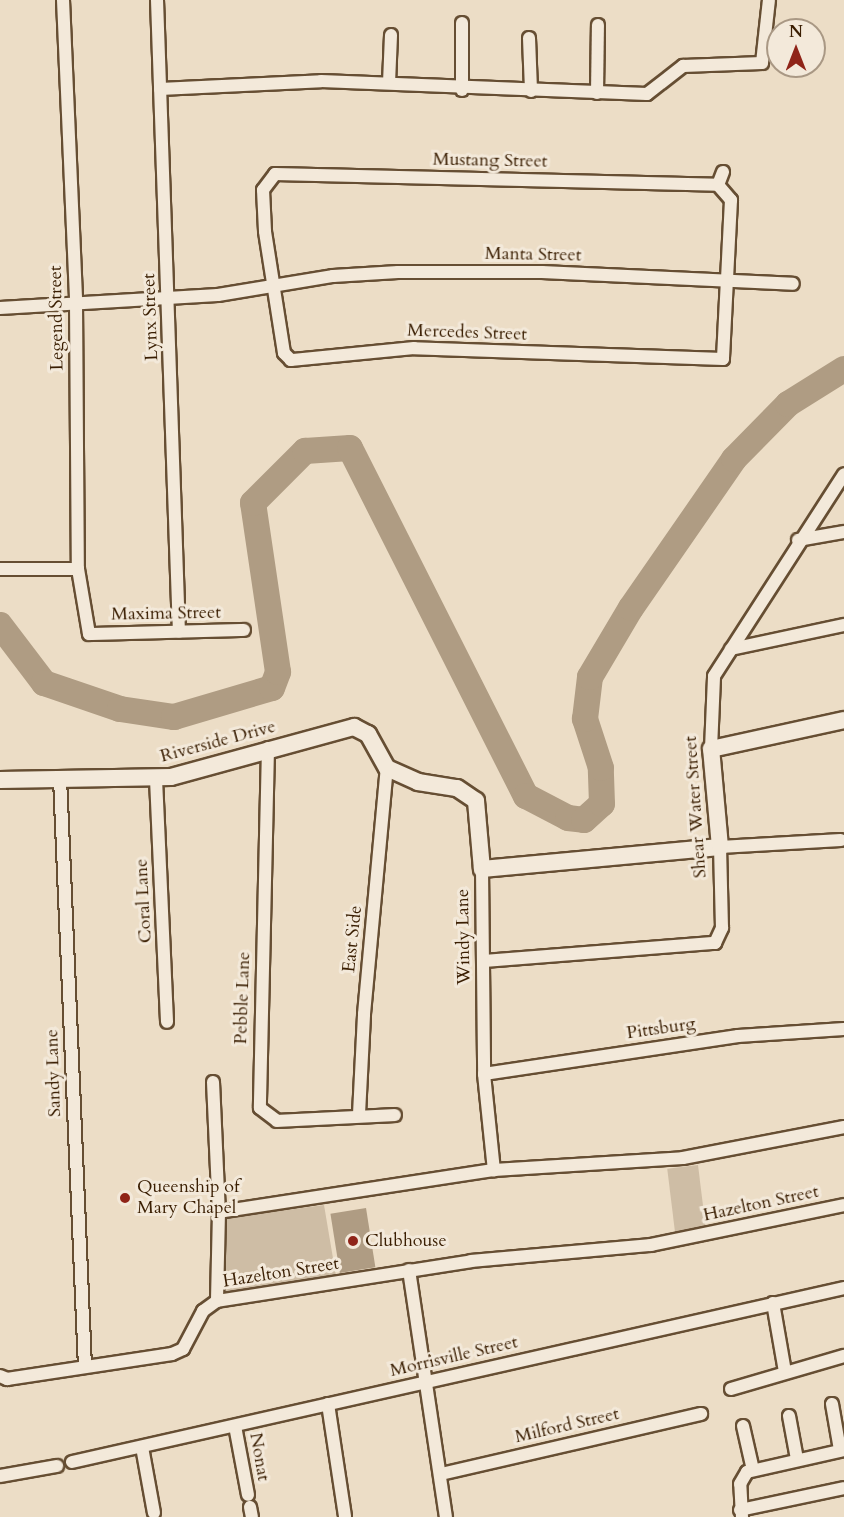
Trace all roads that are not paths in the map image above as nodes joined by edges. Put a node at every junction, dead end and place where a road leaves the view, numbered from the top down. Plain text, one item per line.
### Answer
1 (63, 0) edge
2 (157, 0) edge
3 (769, 0) edge
4 (462, 23) dead end
5 (598, 25) dead end
6 (391, 35) dead end
7 (529, 38) dead end
8 (389, 83) junction
9 (160, 90) junction
10 (462, 90) junction
11 (531, 91) junction
12 (597, 93) junction
13 (723, 172) dead end
14 (718, 185) junction
15 (726, 280) junction
16 (273, 284) junction
17 (793, 284) dead end
18 (168, 297) junction
19 (75, 303) junction
20 (0, 308) edge
21 (844, 474) edge
22 (844, 532) edge
23 (798, 540) junction
24 (0, 569) edge
25 (78, 569) junction
26 (844, 625) edge
27 (244, 630) dead end
28 (178, 632) junction
29 (89, 634) joint
30 (731, 649) junction
31 (844, 720) edge
32 (268, 748) junction
33 (711, 749) junction
34 (387, 768) junction
35 (60, 778) junction
36 (156, 779) junction
37 (0, 780) edge
38 (841, 840) dead end
39 (720, 847) junction
40 (482, 869) junction
41 (484, 961) junction
42 (167, 1022) dead end
43 (844, 1029) edge
44 (484, 1074) junction
45 (213, 1082) dead end
46 (359, 1114) junction
47 (395, 1115) dead end
48 (844, 1127) edge
49 (494, 1170) junction
50 (844, 1205) edge
51 (219, 1212) junction
52 (410, 1270) junction
53 (844, 1288) edge
54 (217, 1301) junction
55 (773, 1303) junction
56 (844, 1356) edge
57 (85, 1366) junction
58 (785, 1372) junction
59 (0, 1376) edge
60 (428, 1382) junction
61 (730, 1389) dead end
62 (328, 1404) junction
63 (832, 1404) dead end
64 (701, 1414) dead end
65 (789, 1416) dead end
66 (235, 1426) junction
67 (743, 1426) dead end
68 (142, 1447) junction
69 (842, 1450) edge
70 (797, 1459) junction
71 (72, 1462) dead end
72 (57, 1466) dead end
73 (753, 1470) junction
74 (441, 1474) junction
75 (0, 1476) edge
76 (844, 1488) edge
77 (250, 1506) edge
78 (154, 1513) dead end
79 (741, 1513) edge
80 (345, 1517) edge
81 (446, 1517) edge

1 - 19 street, Legend Street
2 - 9 street, Lynx Street
3 - 12 street
4 - 10 street
5 - 12 street
6 - 8 street
7 - 11 street
8 - 9 street
8 - 10 street
9 - 18 street, Lynx Street
10 - 11 street
11 - 12 street
13 - 14 street
14 - 15 street
14 - 16 street, Mustang Street
15 - 16 street, Manta Street
15 - 16 street, Mercedes Street
15 - 17 street, Manta Street
16 - 18 street, Manta Street
18 - 19 street, Manta Street
18 - 28 street, Lynx Street
19 - 20 street, Manta Street
19 - 25 street, Legend Street
21 - 23 street, Shear Water Street
22 - 23 street
23 - 30 street, Shear Water Street
24 - 25 street
25 - 29 street, Legend Street
26 - 30 street
27 - 28 street, Maxima Street
28 - 29 street, Maxima Street
30 - 33 street, Shear Water Street
31 - 33 street
32 - 34 street, Riverside Drive
32 - 36 street, Riverside Drive
32 - 46 street, Pebble Lane
33 - 39 street, Shear Water Street
34 - 40 street, Windy Lane
34 - 46 street, East Side
35 - 36 street, Riverside Drive
35 - 37 street, Riverside Drive
35 - 57 street, Sandy Lane
36 - 42 street, Coral Lane
38 - 39 street
39 - 40 street
39 - 41 street, Shear Water Street
40 - 41 street, Windy Lane
41 - 44 street, Windy Lane
43 - 44 street, Pittsburg
44 - 49 street, Windy Lane
45 - 51 street
46 - 47 street, Pebble Lane
48 - 49 street
49 - 51 street
50 - 52 street, Hazelton Street
51 - 54 street
52 - 54 street, Hazelton Street
52 - 60 street
53 - 55 street, Morrisville Street
54 - 57 street, Hazelton Street
55 - 58 street
55 - 60 street, Morrisville Street
56 - 58 street
57 - 59 street, Hazelton Street
58 - 61 street
60 - 62 street, Morrisville Street
60 - 74 street
62 - 66 street, Morrisville Street
62 - 80 street
63 - 69 street
64 - 74 street, Milford Street
65 - 70 street
66 - 68 street, Morrisville Street
66 - 77 street, Nonat
67 - 73 street
68 - 71 street, Morrisville Street
68 - 78 street
69 - 70 street
70 - 73 street
72 - 75 street
73 - 79 street
74 - 81 street
76 - 79 street

